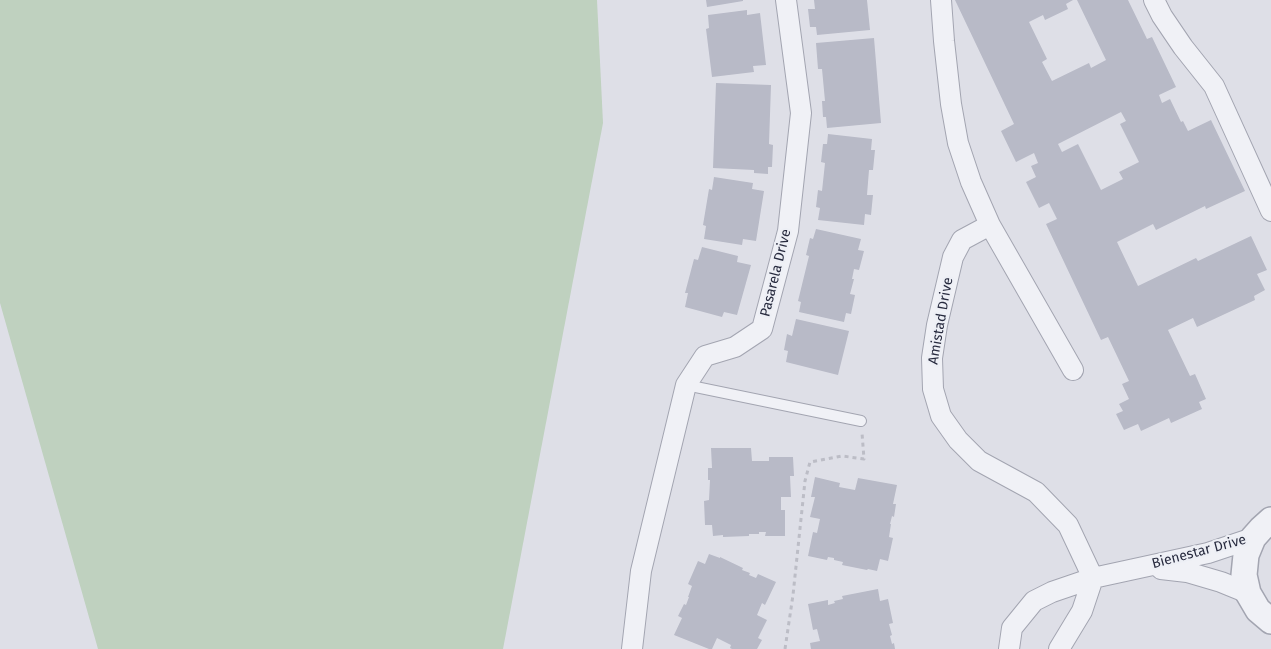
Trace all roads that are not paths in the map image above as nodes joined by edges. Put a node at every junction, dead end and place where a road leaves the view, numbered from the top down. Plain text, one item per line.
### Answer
1 (786, 0) edge
2 (941, 0) edge
3 (1154, 0) edge
4 (1271, 211) edge
5 (990, 225) junction
6 (1073, 370) dead end
7 (686, 384) junction
8 (861, 421) road end
9 (1266, 525) edge
10 (1144, 567) junction
11 (1093, 578) junction
12 (1248, 593) junction
13 (1271, 621) edge
14 (1012, 648) edge
15 (632, 649) edge
16 (1059, 649) edge

1 - 7 street, Pasarela Drive
2 - 5 street
3 - 4 street
5 - 6 street
5 - 11 street, Amistad Drive
7 - 8 lane
7 - 15 street, Pasarela Drive
9 - 10 street, Bienestar Drive
9 - 12 street
10 - 11 street, Bienestar Drive
10 - 12 street, Bienestar Drive
11 - 14 street, Bienestar Drive
11 - 16 street
12 - 13 street

